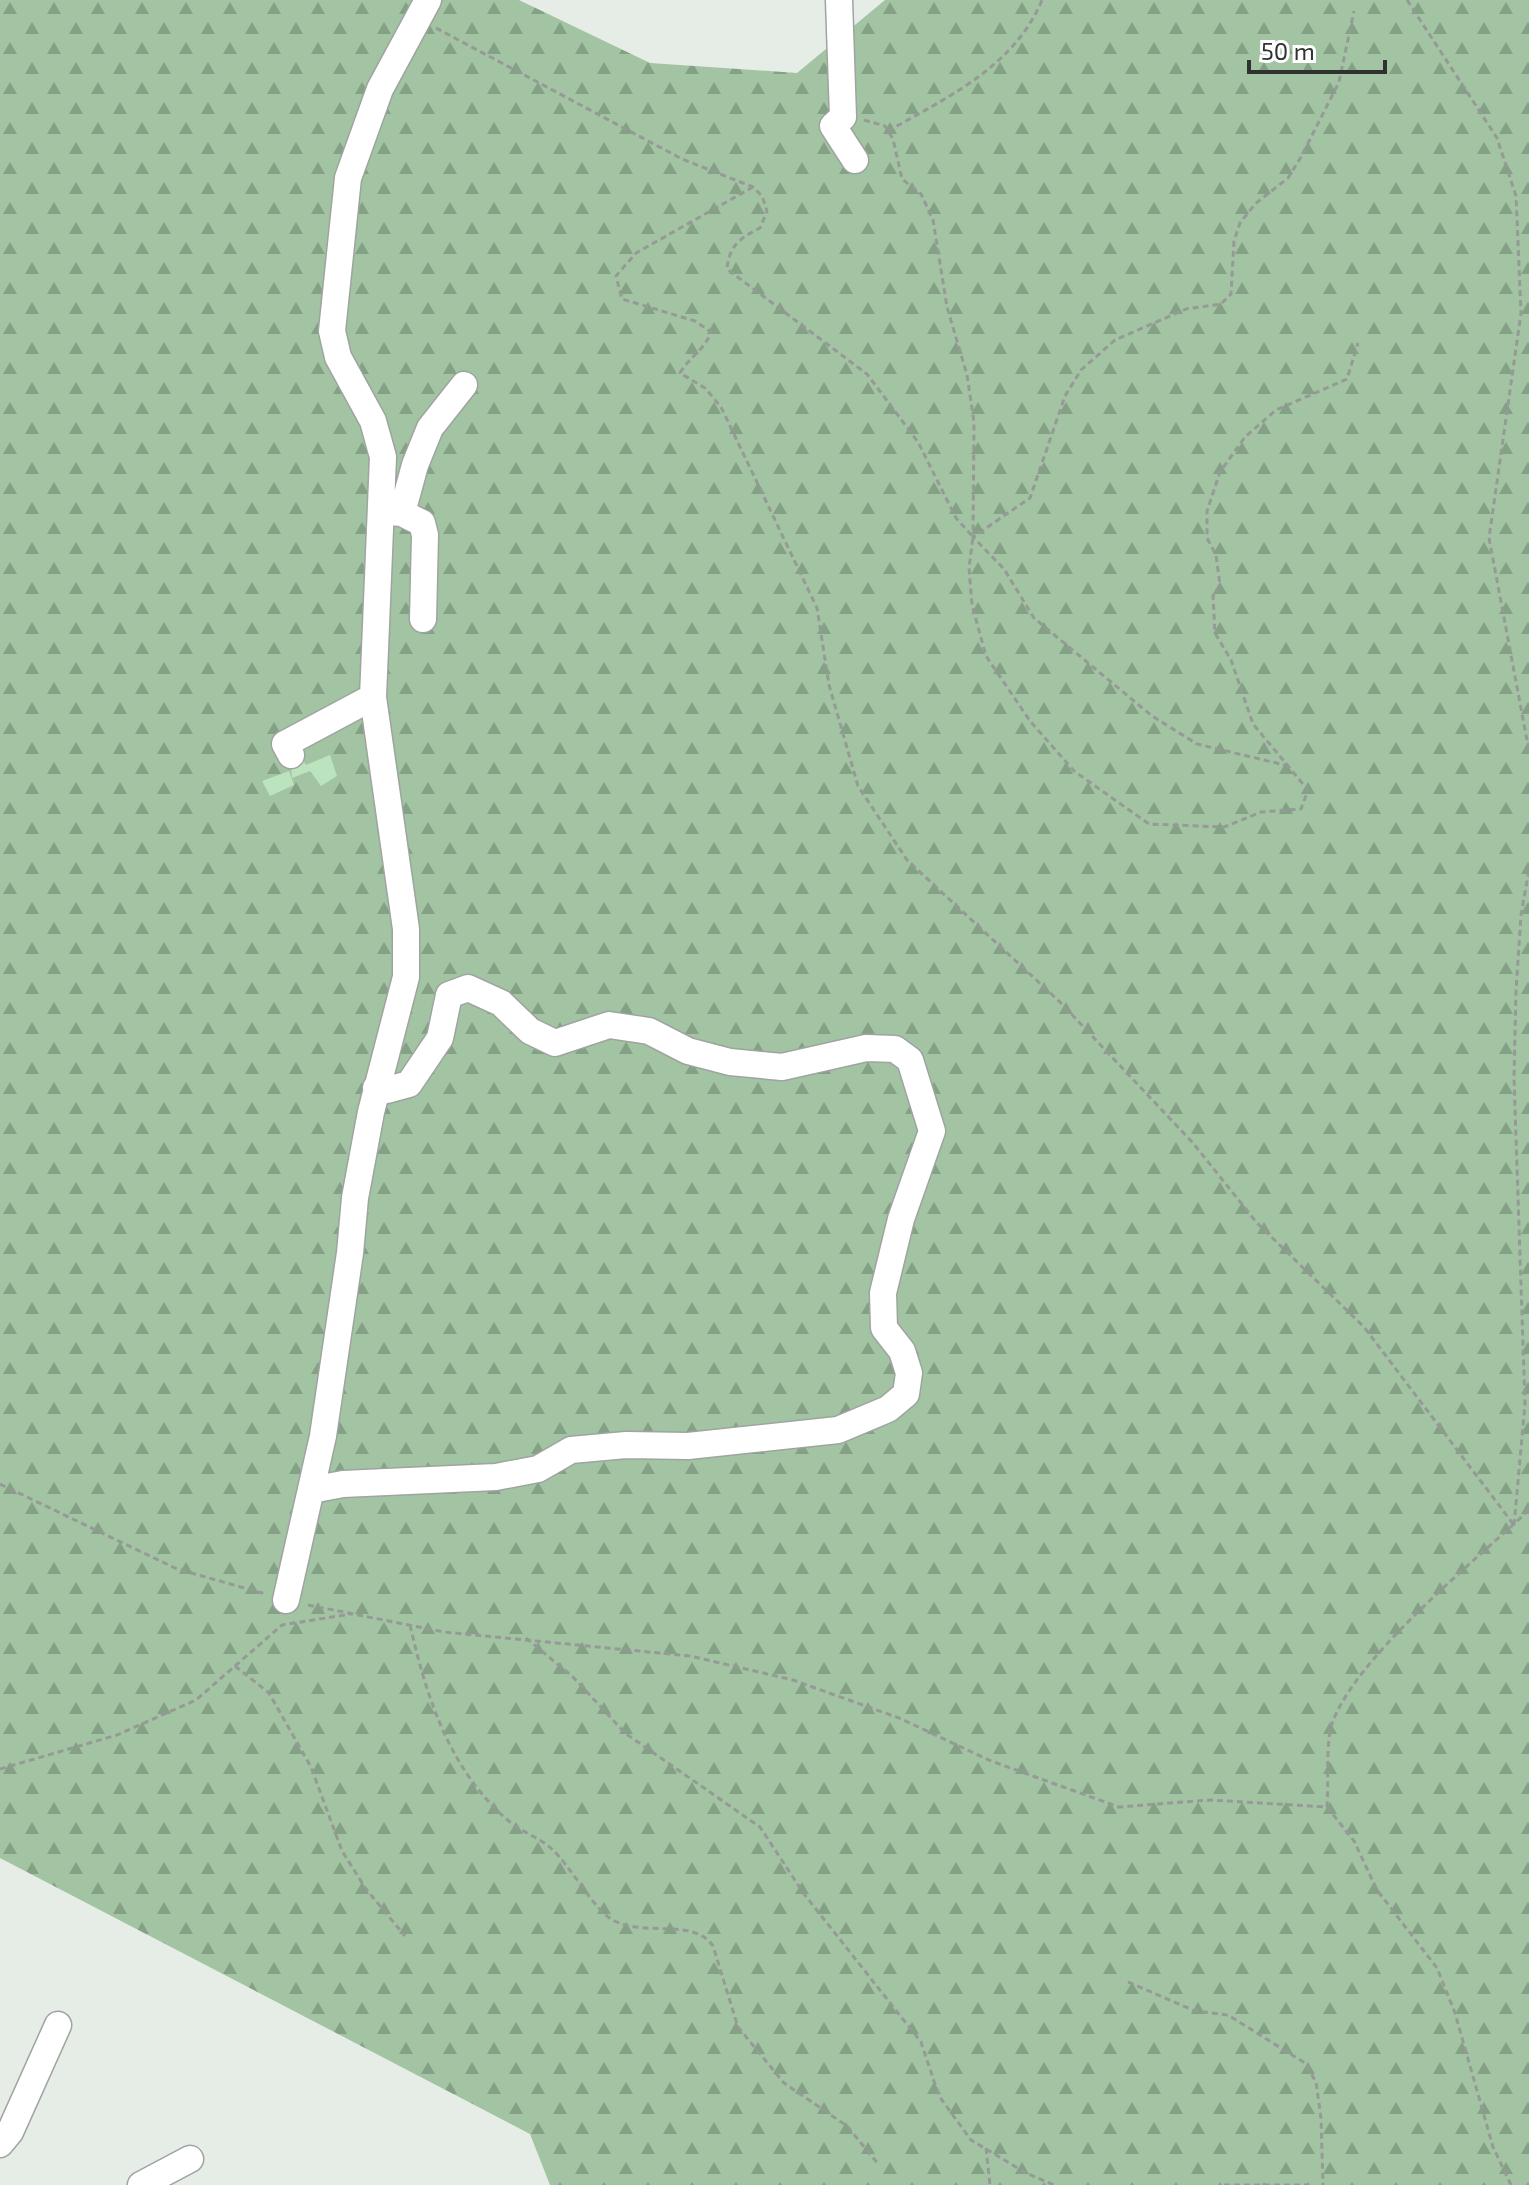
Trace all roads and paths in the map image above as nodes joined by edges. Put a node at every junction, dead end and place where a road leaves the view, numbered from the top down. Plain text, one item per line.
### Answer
1 (839, 0) edge
2 (1042, 0) edge
3 (1407, 0) edge
4 (424, 8) edge
5 (1354, 11) dead end
6 (843, 117) junction
7 (888, 131) junction
8 (855, 160) dead end
9 (753, 187) junction
10 (1358, 343) dead end
11 (464, 385) dead end
12 (391, 512) junction
13 (973, 537) junction
14 (423, 619) dead end
15 (373, 697) junction
16 (1529, 751) edge
17 (291, 755) dead end
18 (1289, 766) junction
19 (1529, 870) edge
20 (376, 1088) junction
21 (0, 1484) edge
22 (311, 1490) junction
23 (1529, 1510) edge
24 (1514, 1525) junction
25 (286, 1600) junction
26 (355, 1614) junction
27 (410, 1625) junction
28 (526, 1638) junction
29 (235, 1666) junction
30 (0, 1769) edge
31 (1327, 1807) junction
32 (405, 1936) dead end
33 (1128, 1982) dead end
34 (58, 2025) dead end
35 (0, 2144) edge
36 (986, 2148) junction
37 (190, 2159) dead end
38 (879, 2165) dead end
39 (141, 2185) edge
40 (990, 2185) edge
41 (1054, 2185) edge
42 (1224, 2185) edge
43 (1308, 2185) edge
44 (1323, 2185) edge
45 (1511, 2185) edge

1 - 6 street
2 - 7 path
3 - 16 path
4 - 9 path
4 - 12 street
5 - 13 path
6 - 7 path
6 - 8 street
7 - 13 path
9 - 13 path
9 - 24 path
10 - 18 path
11 - 12 street
12 - 14 street
12 - 15 street
13 - 18 path
13 - 18 path
15 - 17 street
15 - 20 street
19 - 24 path
20 - 22 street
20 - 22 street
21 - 25 path
22 - 25 street
23 - 24 path
24 - 31 path
25 - 26 path
26 - 27 path
26 - 29 path
27 - 28 path
27 - 38 path
28 - 31 path
28 - 36 path
29 - 30 path
29 - 32 path
31 - 45 path
33 - 44 path
34 - 35 street
36 - 40 path
36 - 41 path
37 - 39 street
42 - 43 path

